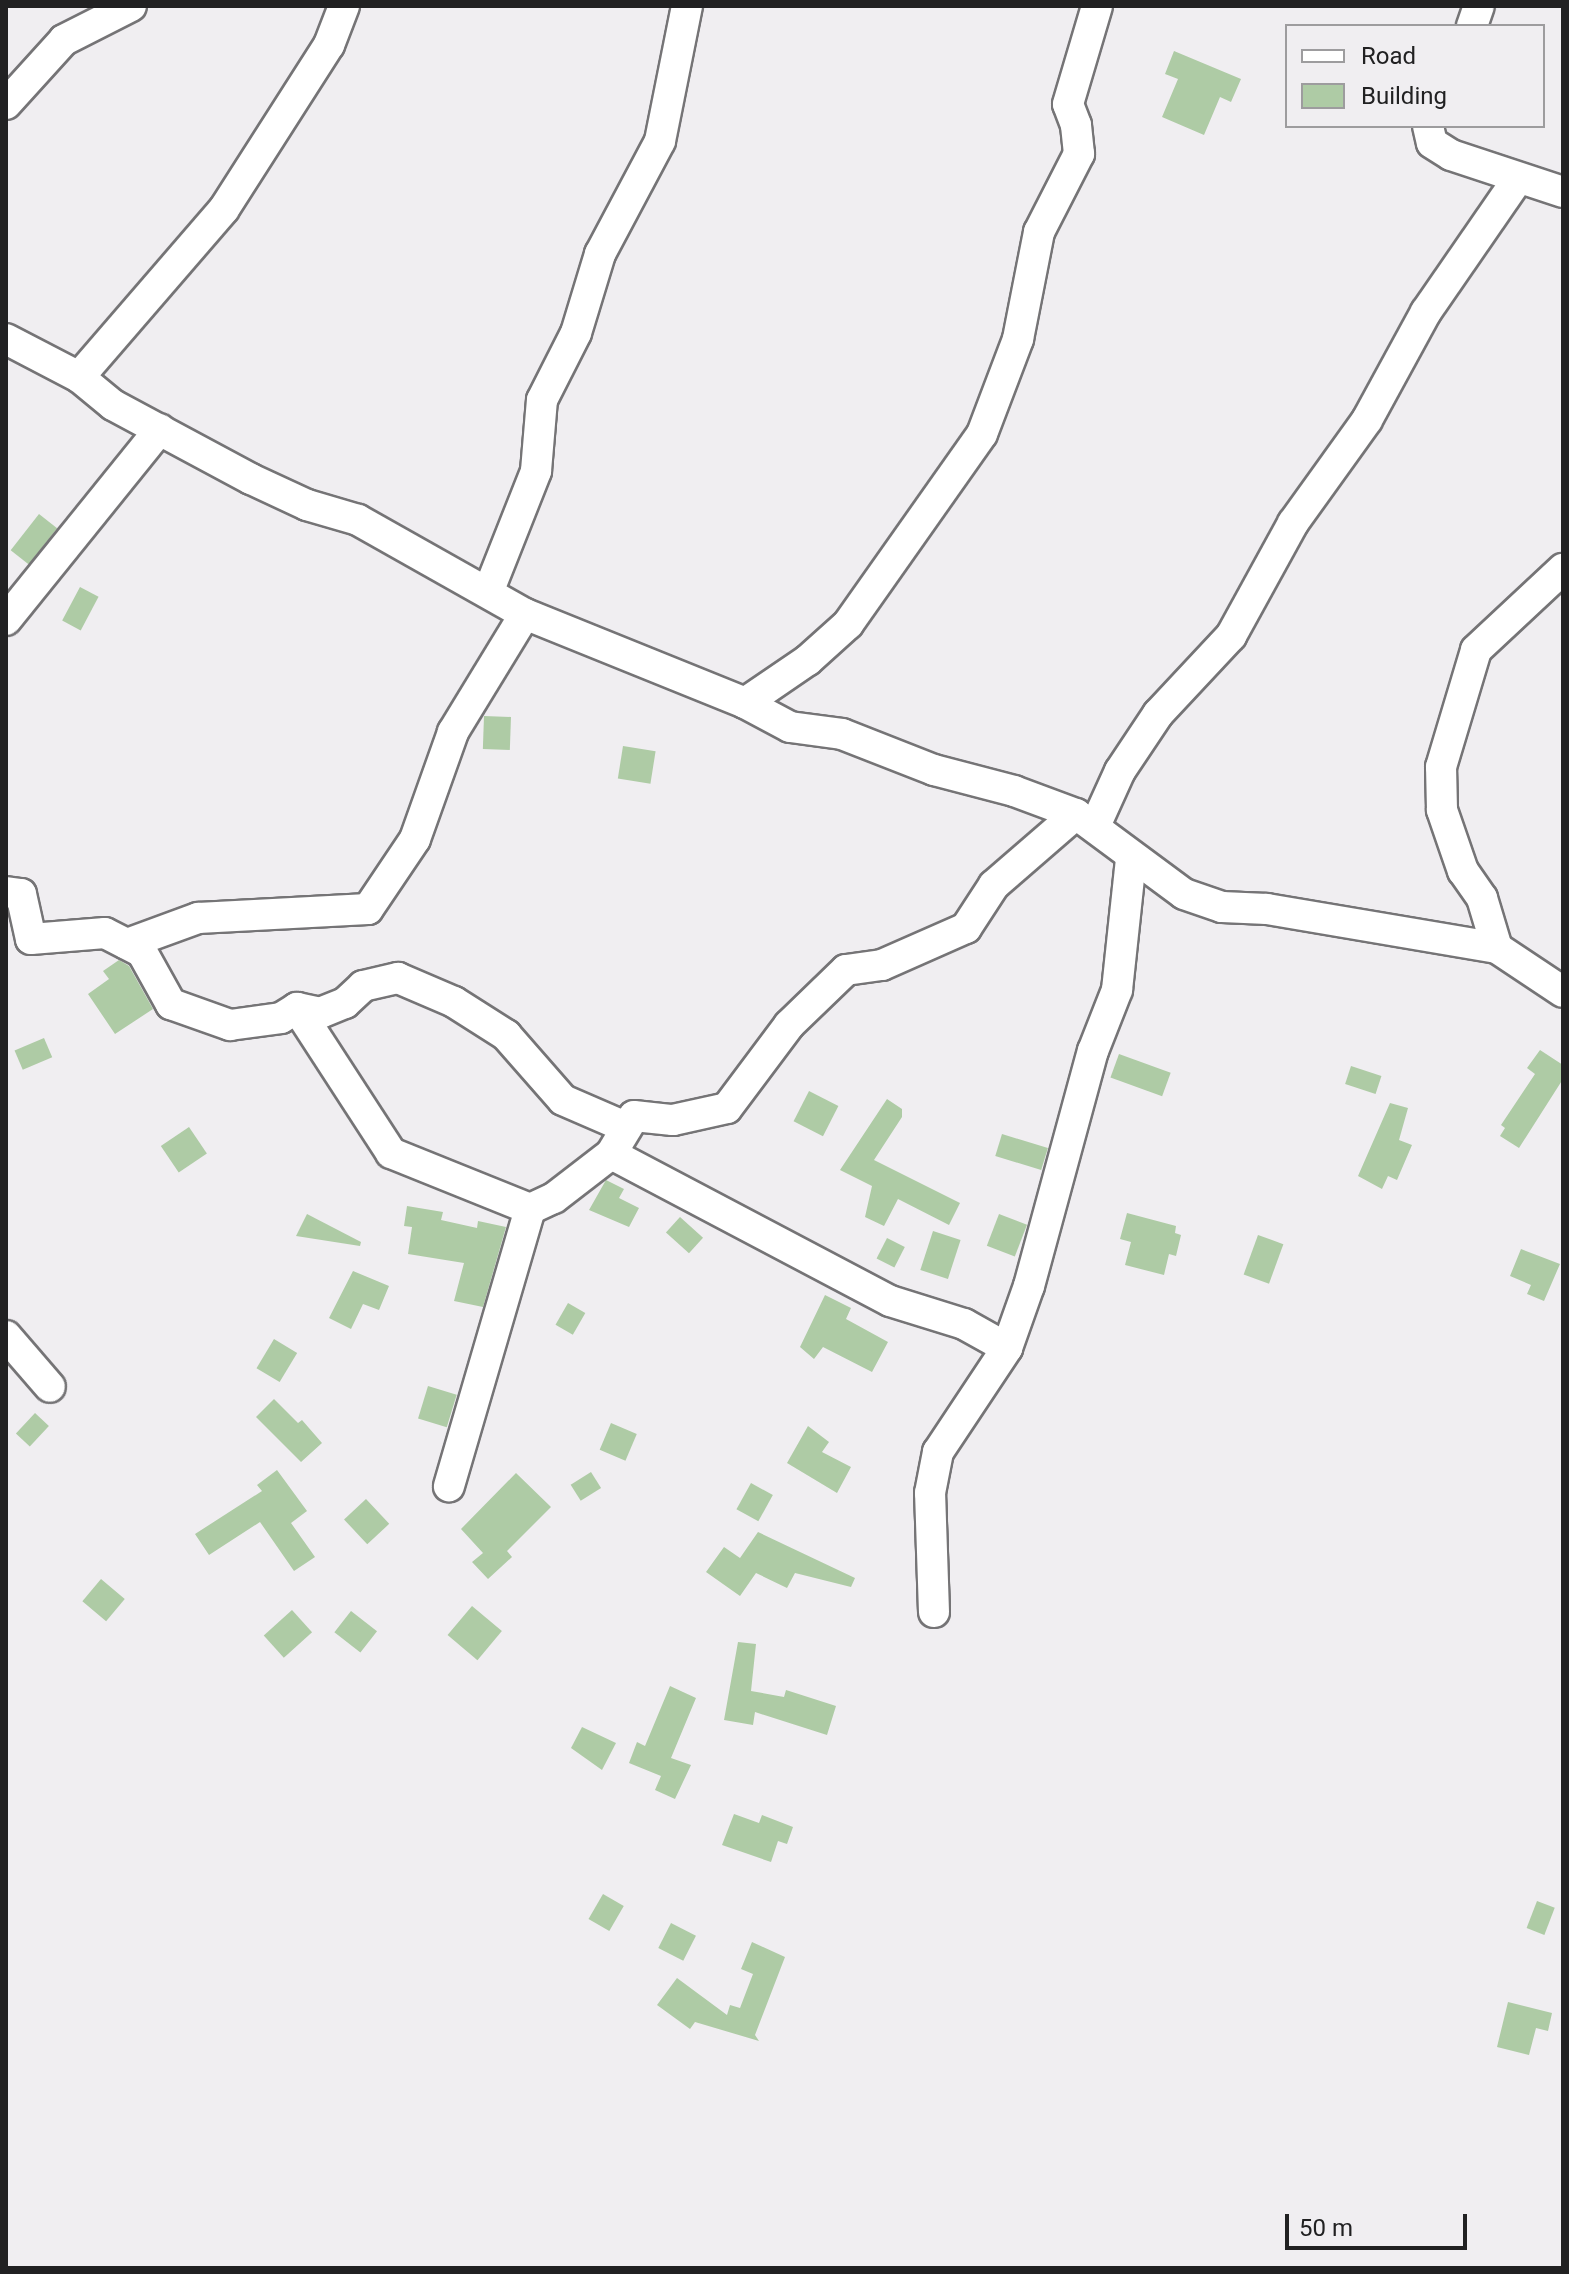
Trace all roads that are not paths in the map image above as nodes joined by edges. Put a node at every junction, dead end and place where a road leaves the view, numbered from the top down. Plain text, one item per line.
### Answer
1 (131, 6) edge
2 (344, 6) edge
3 (687, 6) edge
4 (1097, 6) edge
5 (6, 104) edge
6 (1428, 128) edge
7 (1517, 180) junction
8 (1563, 192) edge
9 (6, 339) edge
10 (79, 377) junction
11 (160, 429) junction
12 (1563, 569) edge
13 (489, 590) junction
14 (525, 614) junction
15 (6, 620) edge
16 (745, 703) junction
17 (1086, 820) junction
18 (1131, 859) junction
19 (6, 892) edge
20 (127, 944) junction
21 (1497, 948) junction
22 (1563, 992) edge
23 (297, 1008) junction
24 (618, 1141) junction
25 (530, 1209) junction
26 (6, 1336) edge
27 (1007, 1348) junction
28 (50, 1387) dead end
29 (449, 1486) dead end
30 (934, 1612) dead end

1 - 5 street
2 - 10 street
3 - 13 street
4 - 16 street
6 - 7 street
7 - 8 street
7 - 17 street
9 - 10 street
10 - 11 street
11 - 13 street
11 - 15 street
12 - 21 street
13 - 14 street
14 - 16 street
14 - 20 street
16 - 17 street
17 - 18 street
17 - 24 street
18 - 21 street
18 - 27 street
19 - 20 street
20 - 23 street
21 - 22 street
23 - 24 street
23 - 25 street
24 - 25 street
24 - 27 street
25 - 29 street
26 - 28 street
27 - 30 street

